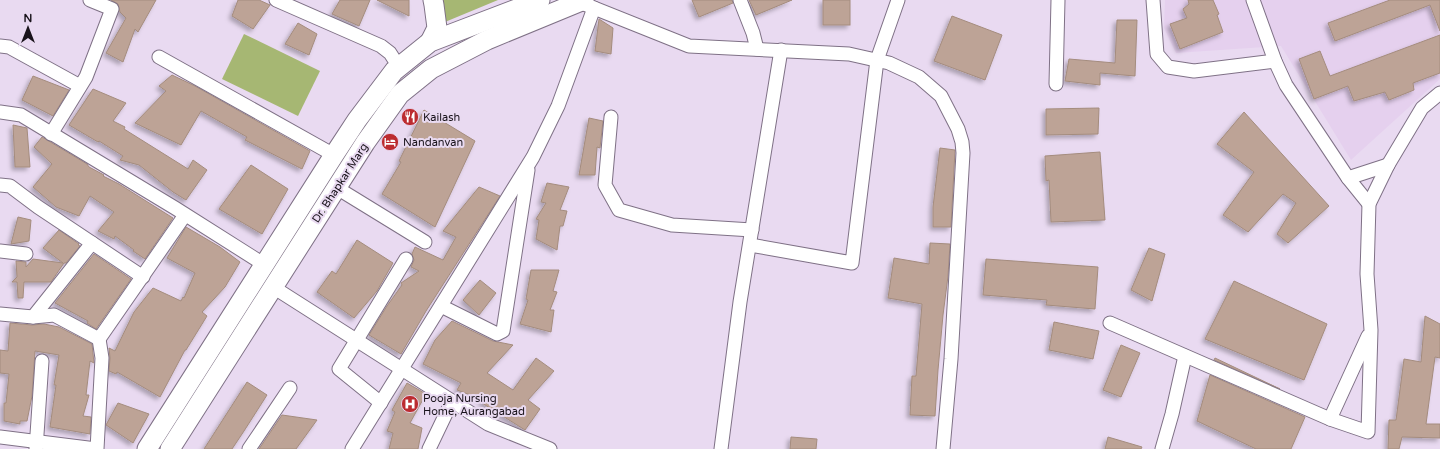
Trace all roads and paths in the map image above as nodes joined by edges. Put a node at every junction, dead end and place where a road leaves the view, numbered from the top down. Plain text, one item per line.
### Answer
1 (90, 0) edge
2 (276, 0) edge
3 (433, 0) edge
4 (541, 0) edge
5 (740, 0) edge
6 (898, 0) edge
7 (1058, 0) edge
8 (1154, 0) edge
9 (1253, 0) edge
10 (578, 4) edge
11 (430, 42) junction
12 (0, 46) edge
13 (757, 49) junction
14 (781, 50) junction
15 (159, 57) dead end
16 (877, 60) junction
17 (1275, 61) junction
18 (399, 67) junction
19 (1056, 84) dead end
20 (80, 86) junction
21 (1440, 93) edge
22 (0, 112) edge
23 (611, 117) dead end
24 (51, 134) junction
25 (334, 155) junction
26 (530, 163) junction
27 (1388, 165) junction
28 (1348, 178) junction
29 (0, 185) edge
30 (337, 188) junction
31 (1369, 204) junction
32 (185, 215) junction
33 (296, 216) junction
34 (312, 226) junction
35 (752, 230) junction
36 (425, 242) dead end
37 (92, 243) junction
38 (750, 245) junction
39 (0, 251) edge
40 (26, 254) dead end
41 (406, 259) dead end
42 (265, 265) junction
43 (143, 276) junction
44 (273, 287) junction
45 (441, 306) junction
46 (0, 314) edge
47 (32, 318) junction
48 (1110, 323) dead end
49 (1371, 330) junction
50 (99, 339) junction
51 (356, 340) junction
52 (1185, 356) junction
53 (42, 361) dead end
54 (402, 369) junction
55 (290, 388) dead end
56 (452, 401) junction
57 (381, 403) junction
58 (1330, 418) junction
59 (0, 437) edge
60 (36, 445) edge
61 (354, 448) edge
62 (97, 449) edge
63 (148, 449) edge
64 (170, 449) edge
65 (249, 449) edge
66 (429, 449) edge
67 (550, 449) edge
68 (721, 449) edge
69 (943, 449) edge
70 (1162, 449) edge

1 - 20 street
2 - 18 street
3 - 11 main road
4 - 10 main road
4 - 11 main road, Dr. Bhapkar Marg
5 - 13 street
6 - 16 street
7 - 19 street
8 - 17 street
9 - 17 street
10 - 13 street
10 - 26 street
10 - 30 main road, Dr. Bhapkar Marg
11 - 18 main road, Dr. Bhapkar Marg
12 - 20 street
13 - 14 street
14 - 16 street
14 - 35 street
15 - 25 street
16 - 38 street
16 - 69 street
17 - 28 street
18 - 25 main road, Dr. Bhapkar Marg
20 - 24 street
21 - 27 street
22 - 24 street
23 - 35 street
24 - 32 street
25 - 33 main road, Dr. Bhapkar Marg
26 - 45 street
26 - 45 street
27 - 28 street
27 - 31 street
28 - 31 street
29 - 37 street
30 - 34 main road, Dr. Bhapkar Marg
30 - 36 street
31 - 49 street
32 - 42 street
32 - 43 street
33 - 34 main road
33 - 42 main road, Dr. Bhapkar Marg
34 - 44 main road, Dr. Bhapkar Marg
35 - 38 street
37 - 43 street
37 - 47 street
38 - 68 street
39 - 40 street
41 - 51 street
42 - 63 main road, Dr. Bhapkar Marg
43 - 50 street
44 - 51 street
44 - 64 main road, Dr. Bhapkar Marg
45 - 54 street
46 - 47 street
47 - 50 street
48 - 52 street
49 - 58 street
49 - 58 street
50 - 62 street
51 - 54 street
51 - 57 street
52 - 58 street
52 - 70 street
53 - 60 street
54 - 56 street
54 - 57 street
55 - 65 street
56 - 66 street
56 - 67 street
57 - 61 street
59 - 60 street
60 - 62 street

